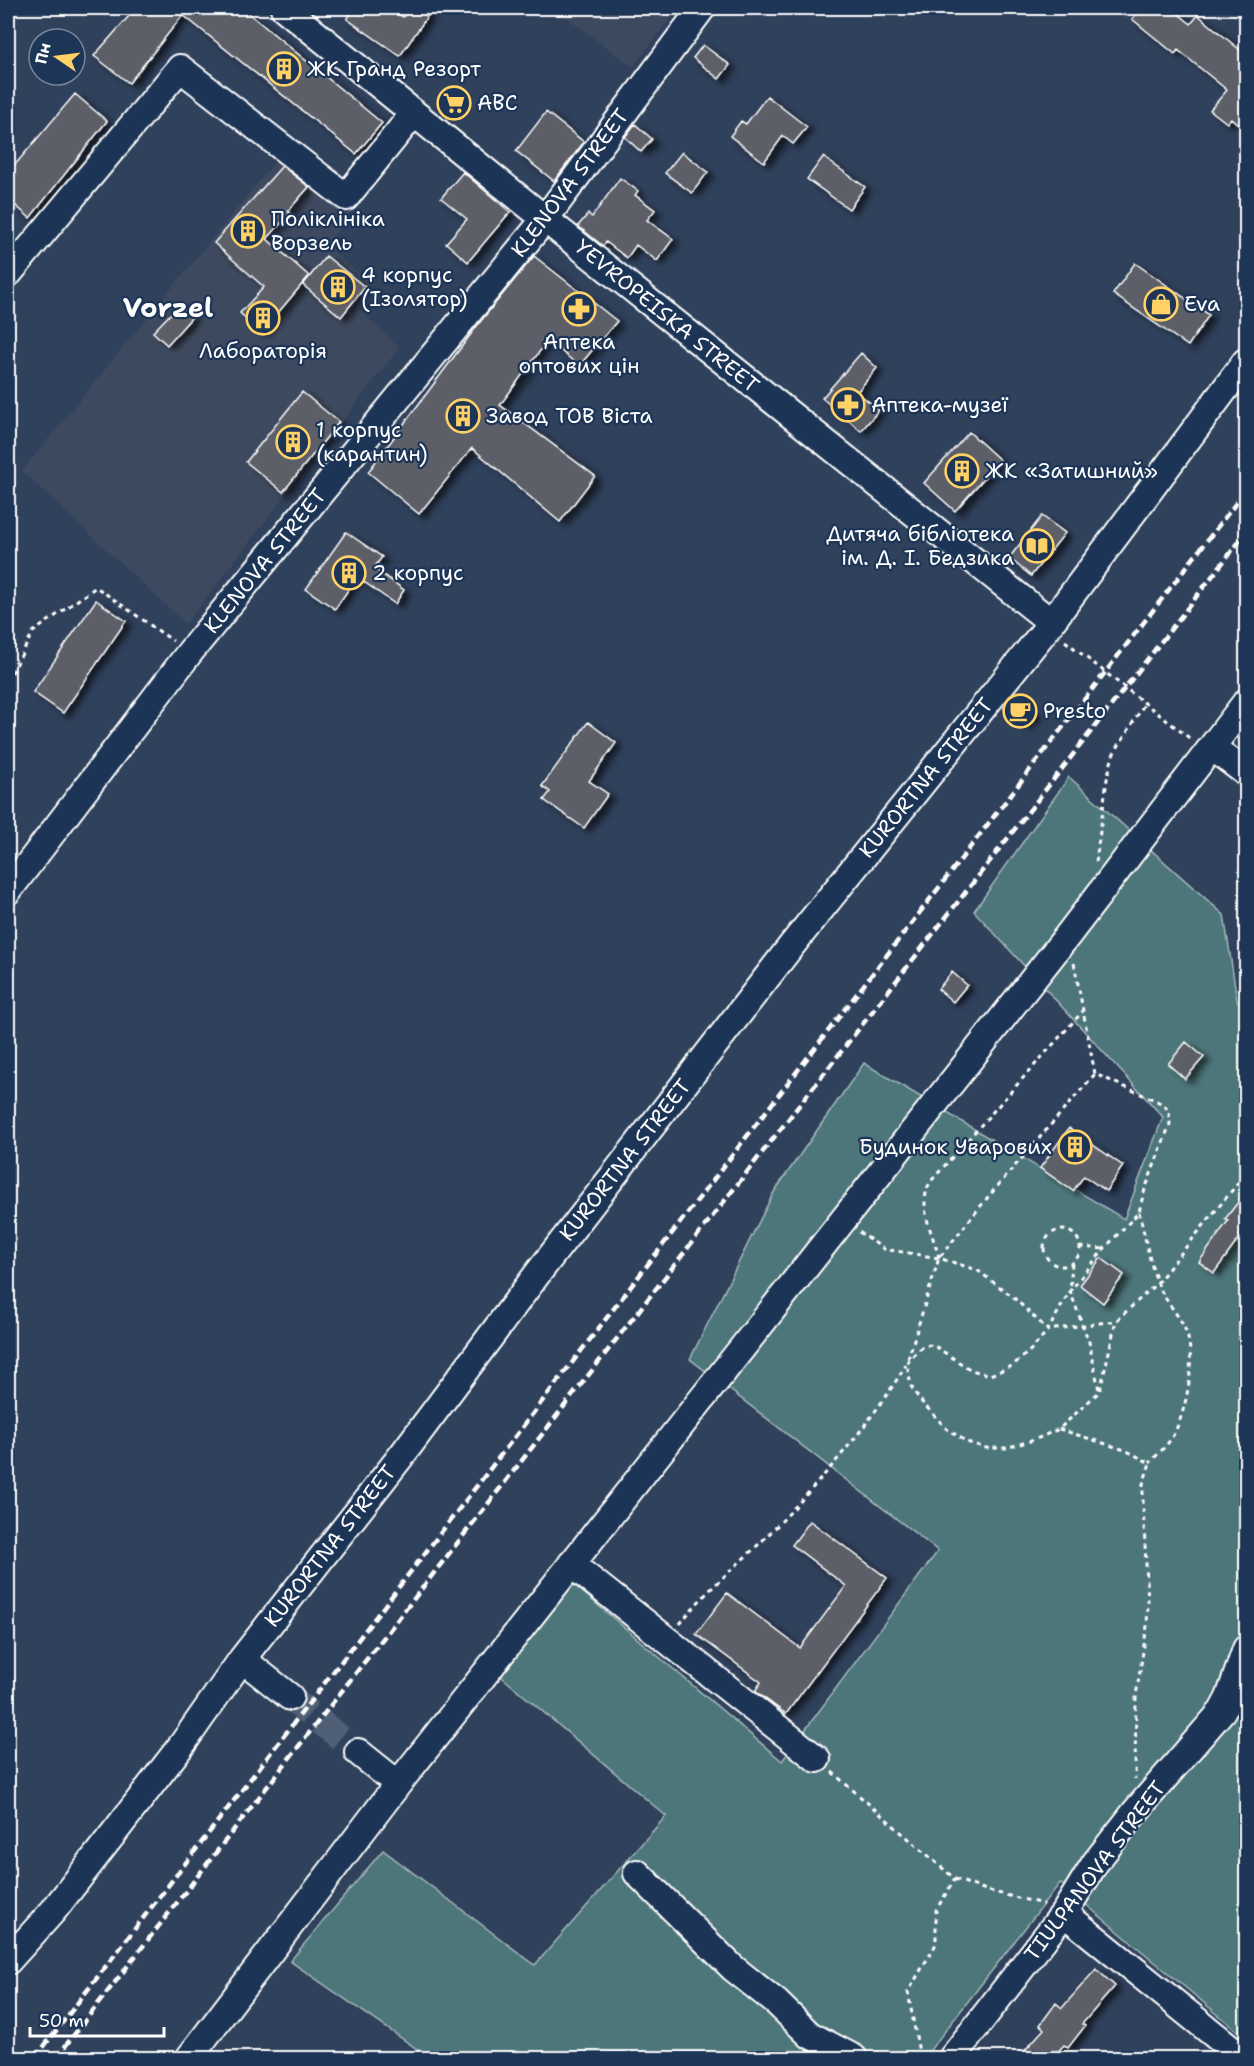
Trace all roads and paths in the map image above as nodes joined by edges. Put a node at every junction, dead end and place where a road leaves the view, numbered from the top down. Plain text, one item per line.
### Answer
1 (284, 8) edge
2 (702, 8) edge
3 (414, 113) junction
4 (545, 219) junction
5 (8, 270) edge
6 (1246, 361) edge
7 (1049, 625) junction
8 (190, 652) junction
9 (8, 681) edge
10 (1246, 702) edge
11 (1145, 703) junction
12 (1209, 750) junction
13 (1246, 773) edge
14 (8, 891) edge
15 (1097, 897) junction
16 (1068, 935) junction
17 (1083, 1011) junction
18 (1095, 1074) junction
19 (1246, 1175) edge
20 (1139, 1212) junction
21 (843, 1220) junction
22 (1080, 1247) junction
23 (1104, 1249) junction
24 (939, 1258) junction
25 (1072, 1263) junction
26 (1157, 1283) junction
27 (1070, 1291) junction
28 (1116, 1321) junction
29 (1084, 1325) junction
30 (1048, 1330) junction
31 (907, 1364) junction
32 (1100, 1391) junction
33 (1059, 1429) junction
34 (1150, 1463) junction
35 (572, 1564) junction
36 (669, 1640) junction
37 (1246, 1649) edge
38 (242, 1659) junction
39 (290, 1696) tunnel mouth
40 (358, 1752) tunnel mouth
41 (817, 1759) joint
42 (1135, 1780) dead end
43 (398, 1784) junction
44 (637, 1873) dead end
45 (955, 1879) junction
46 (1064, 1913) junction
47 (8, 1961) edge
48 (189, 2058) edge
49 (854, 2058) edge
50 (920, 2058) edge
51 (952, 2058) edge
52 (1243, 2058) edge

1 - 3 street, YEVROPEISKA STREET
2 - 4 street, KLENOVA STREET
3 - 4 street, YEVROPEISKA STREET
3 - 5 street
4 - 7 street, YEVROPEISKA STREET
4 - 8 street, KLENOVA STREET
6 - 7 street, KURORTNA STREET
7 - 11 path
7 - 38 street, KURORTNA STREET
8 - 9 path
8 - 14 street, KLENOVA STREET
10 - 12 street
11 - 12 path
11 - 15 path
12 - 13 street
12 - 15 street
15 - 16 street
16 - 17 path
16 - 21 street
17 - 18 path
17 - 24 path
18 - 20 path
18 - 24 path
19 - 26 path
20 - 23 path
20 - 26 path
21 - 24 path
21 - 35 street
22 - 23 path
22 - 25 path
22 - 25 path
23 - 27 path
24 - 30 path
24 - 31 path
25 - 27 path
26 - 28 path
26 - 34 path
27 - 29 path
27 - 30 path
28 - 29 path
28 - 32 path
29 - 30 path
29 - 32 path
30 - 31 path
31 - 33 path
31 - 36 path
32 - 33 path
33 - 34 path
34 - 42 path
35 - 36 street
35 - 43 street
36 - 41 street
37 - 46 street, TIULPANOVA STREET
38 - 39 street
38 - 47 street, KURORTNA STREET
40 - 43 street
41 - 45 path
43 - 48 street
44 - 49 street
45 - 46 path
45 - 50 path
46 - 51 street, TIULPANOVA STREET
46 - 52 street

